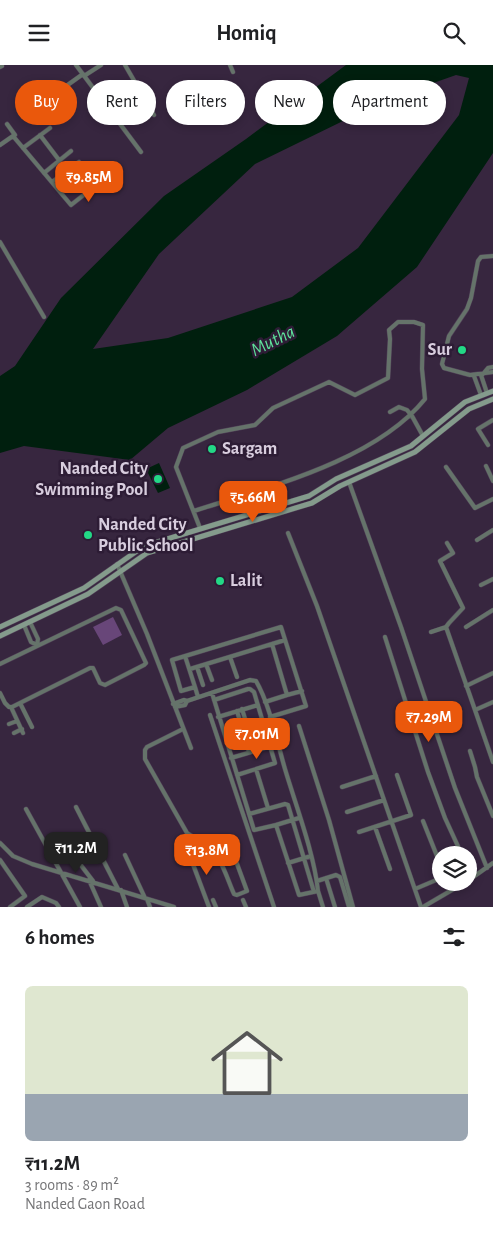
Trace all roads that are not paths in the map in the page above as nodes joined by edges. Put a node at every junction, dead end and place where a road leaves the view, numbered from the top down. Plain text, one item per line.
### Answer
1 (76, 65) edge
2 (101, 65) edge
3 (126, 65) edge
4 (230, 65) edge
5 (233, 72) dead end
6 (84, 75) junction
7 (77, 80) edge
8 (134, 80) edge
9 (7, 124) dead end
10 (50, 128) dead end
11 (40, 135) junction
12 (13, 136) junction
13 (0, 145) edge
14 (23, 149) junction
15 (71, 151) dead end
16 (142, 152) dead end
17 (59, 160) junction
18 (79, 162) dead end
19 (44, 173) junction
20 (85, 175) dead end
21 (52, 182) junction
22 (95, 186) dead end
23 (61, 193) junction
24 (0, 242) edge
25 (493, 256) edge
26 (44, 317) dead end
27 (493, 367) edge
28 (493, 372) edge
29 (482, 375) junction
30 (474, 376) junction
31 (490, 392) edge
32 (481, 395) junction
33 (493, 399) edge
34 (390, 412) dead end
35 (412, 416) junction
36 (493, 420) edge
37 (423, 436) junction
38 (488, 445) dead end
39 (486, 466) dead end
40 (446, 467) dead end
41 (493, 481) edge
42 (349, 482) junction
43 (318, 490) junction
44 (323, 497) junction
45 (493, 499) edge
46 (194, 511) junction
47 (200, 528) junction
48 (493, 530) edge
49 (288, 533) dead end
50 (477, 540) dead end
51 (447, 543) dead end
52 (117, 564) junction
53 (120, 571) junction
54 (493, 579) edge
55 (481, 585) dead end
56 (493, 610) edge
57 (30, 621) junction
58 (24, 625) junction
59 (0, 627) edge
60 (446, 627) junction
61 (466, 627) dead end
62 (432, 632) dead end
63 (0, 636) edge
64 (385, 637) dead end
65 (285, 640) junction
66 (272, 644) junction
67 (37, 645) junction
68 (185, 656) junction
69 (230, 657) junction
70 (0, 664) edge
71 (206, 664) junction
72 (197, 667) junction
73 (190, 669) junction
74 (493, 673) edge
75 (237, 677) dead end
76 (212, 680) dead end
77 (203, 685) dead end
78 (466, 686) junction
79 (195, 687) junction
80 (302, 691) junction
81 (0, 693) edge
82 (212, 693) junction
83 (287, 695) junction
84 (198, 697) junction
85 (214, 700) junction
86 (265, 702) junction
87 (493, 702) edge
88 (20, 703) junction
89 (174, 705) junction
90 (258, 705) junction
91 (11, 707) junction
92 (242, 709) junction
93 (476, 710) junction
94 (237, 711) junction
95 (210, 715) dead end
96 (218, 717) junction
97 (270, 717) junction
98 (17, 721) junction
99 (9, 724) dead end
100 (299, 726) dead end
101 (32, 727) dead end
102 (183, 729) junction
103 (14, 733) dead end
104 (278, 744) junction
105 (491, 745) edge
106 (270, 746) junction
107 (190, 748) dead end
108 (255, 751) junction
109 (470, 751) dead end
110 (249, 753) junction
111 (231, 758) junction
112 (493, 762) edge
113 (256, 769) junction
114 (237, 775) junction
115 (396, 775) dead end
116 (376, 776) junction
117 (342, 787) dead end
118 (384, 800) junction
119 (76, 807) dead end
120 (268, 808) junction
121 (26, 809) dead end
122 (346, 812) dead end
123 (249, 814) junction
124 (493, 816) edge
125 (300, 818) junction
126 (292, 821) junction
127 (392, 821) junction
128 (423, 821) dead end
129 (276, 825) junction
130 (375, 827) junction
131 (359, 832) dead end
132 (0, 843) edge
133 (433, 846) edge
134 (458, 846) edge
135 (212, 848) junction
136 (188, 851) dead end
137 (125, 855) dead end
138 (311, 856) junction
139 (70, 857) dead end
140 (304, 858) junction
141 (0, 860) edge
142 (288, 863) junction
143 (493, 863) edge
144 (390, 869) dead end
145 (487, 869) junction
146 (60, 872) junction
147 (477, 875) edge
148 (326, 879) junction
149 (91, 881) junction
150 (317, 881) junction
151 (432, 882) edge
152 (415, 889) junction
153 (120, 890) junction
154 (316, 891) junction
155 (450, 891) edge
156 (146, 898) junction
157 (213, 900) dead end
158 (243, 900) dead end
159 (10, 907) edge
160 (27, 907) edge
161 (58, 907) edge
162 (80, 907) edge
163 (101, 907) edge
164 (127, 907) edge
165 (150, 907) edge
166 (174, 907) edge
167 (209, 907) edge
168 (216, 907) edge
169 (246, 907) edge
170 (274, 907) edge
171 (323, 907) edge
172 (335, 907) edge
173 (351, 907) edge
174 (422, 907) edge

1 - 6 street
2 - 6 street
3 - 8 street
4 - 5 street
6 - 7 street
6 - 16 street
9 - 12 street
10 - 11 street
11 - 14 street
11 - 17 street
12 - 13 street
12 - 14 street
14 - 19 street
15 - 17 street
17 - 19 street
18 - 21 street
19 - 21 street
20 - 23 street
21 - 23 street
22 - 23 street
24 - 26 street
25 - 30 street
27 - 29 street
28 - 29 street
29 - 30 street
29 - 31 street
30 - 32 street
31 - 32 street
32 - 37 street
33 - 42 street
34 - 35 street
35 - 37 street
35 - 46 street
35 - 46 street
36 - 38 street
37 - 43 street
39 - 41 street
40 - 45 street
42 - 44 street
42 - 145 street
43 - 44 street
43 - 47 street
44 - 53 street
46 - 47 street
47 - 52 street
48 - 50 street
49 - 116 street
51 - 60 street
52 - 53 street
52 - 59 street
53 - 57 street
53 - 89 street
54 - 55 street
56 - 61 street
57 - 58 street
57 - 67 street
58 - 63 street
58 - 67 street
60 - 62 street
60 - 78 street
64 - 134 street
65 - 66 street
65 - 68 street
65 - 80 street
66 - 69 street
66 - 83 street
67 - 70 street
67 - 88 street
68 - 73 street
68 - 79 street
69 - 71 street
69 - 75 street
71 - 72 street
71 - 76 street
72 - 73 street
72 - 77 street
73 - 79 street
74 - 78 street
78 - 93 street
79 - 84 street
80 - 83 street
80 - 97 street
81 - 91 street
82 - 84 street
82 - 85 street
82 - 86 street
83 - 86 street
84 - 89 street
85 - 90 street
85 - 96 street
86 - 97 street
87 - 93 street
88 - 91 street
88 - 101 street
89 - 102 street
90 - 92 street
90 - 106 street
91 - 98 street
92 - 94 street
92 - 108 street
93 - 105 street
94 - 96 street
94 - 110 street
95 - 170 street
96 - 111 street
97 - 104 street
98 - 99 street
98 - 103 street
100 - 173 street
102 - 107 street
102 - 135 street
104 - 106 street
104 - 125 street
105 - 112 street
106 - 108 street
106 - 113 street
108 - 110 street
109 - 124 street
110 - 111 street
111 - 114 street
113 - 114 street
113 - 120 street
114 - 123 street
115 - 127 street
116 - 117 street
116 - 118 street
118 - 122 street
118 - 127 street
119 - 153 street
120 - 123 street
120 - 126 street
121 - 146 street
123 - 129 street
125 - 126 street
125 - 138 street
126 - 129 street
126 - 140 street
127 - 130 street
127 - 152 street
128 - 133 street
129 - 142 street
130 - 131 street
130 - 144 street
132 - 146 street
135 - 135 street
136 - 167 street
137 - 156 street
138 - 140 street
138 - 150 street
139 - 149 street
140 - 142 street
140 - 154 street
141 - 159 street
142 - 154 street
143 - 145 street
145 - 147 street
146 - 149 street
146 - 162 street
148 - 150 street
148 - 172 street
148 - 173 street
149 - 153 street
149 - 163 street
150 - 154 street
151 - 152 street
152 - 174 street
153 - 156 street
153 - 164 street
154 - 171 street
155 - 174 street
156 - 165 street
156 - 166 street
157 - 168 street
158 - 169 street
160 - 161 street

